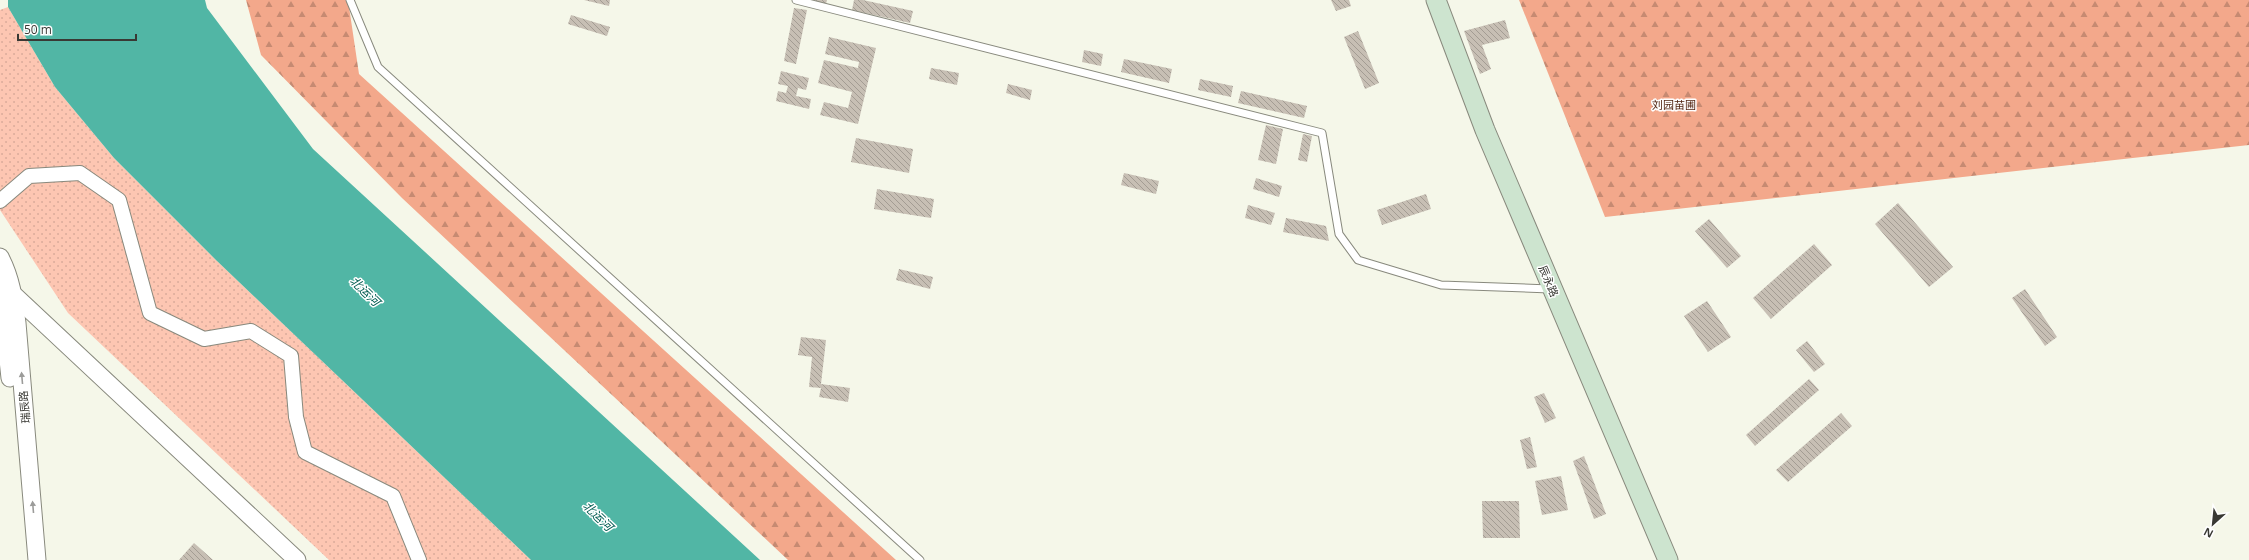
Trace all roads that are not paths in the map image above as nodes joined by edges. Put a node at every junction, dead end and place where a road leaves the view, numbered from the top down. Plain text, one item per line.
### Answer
1 (350, 0) edge
2 (796, 0) edge
3 (1436, 0) edge
4 (0, 201) edge
5 (0, 256) edge
6 (4, 287) edge
7 (1552, 290) junction
8 (26, 560) edge
9 (37, 560) edge
10 (297, 560) edge
11 (419, 560) edge
12 (920, 560) edge
13 (1668, 560) edge

1 - 12 lane
2 - 7 lane
3 - 7 main road, 辰永路
4 - 11 street
5 - 6 street, 瑞辰路
6 - 8 street, 瑞辰路
9 -> 6 street, 瑞辰路
6 - 10 street
7 - 13 main road, 辰永路

